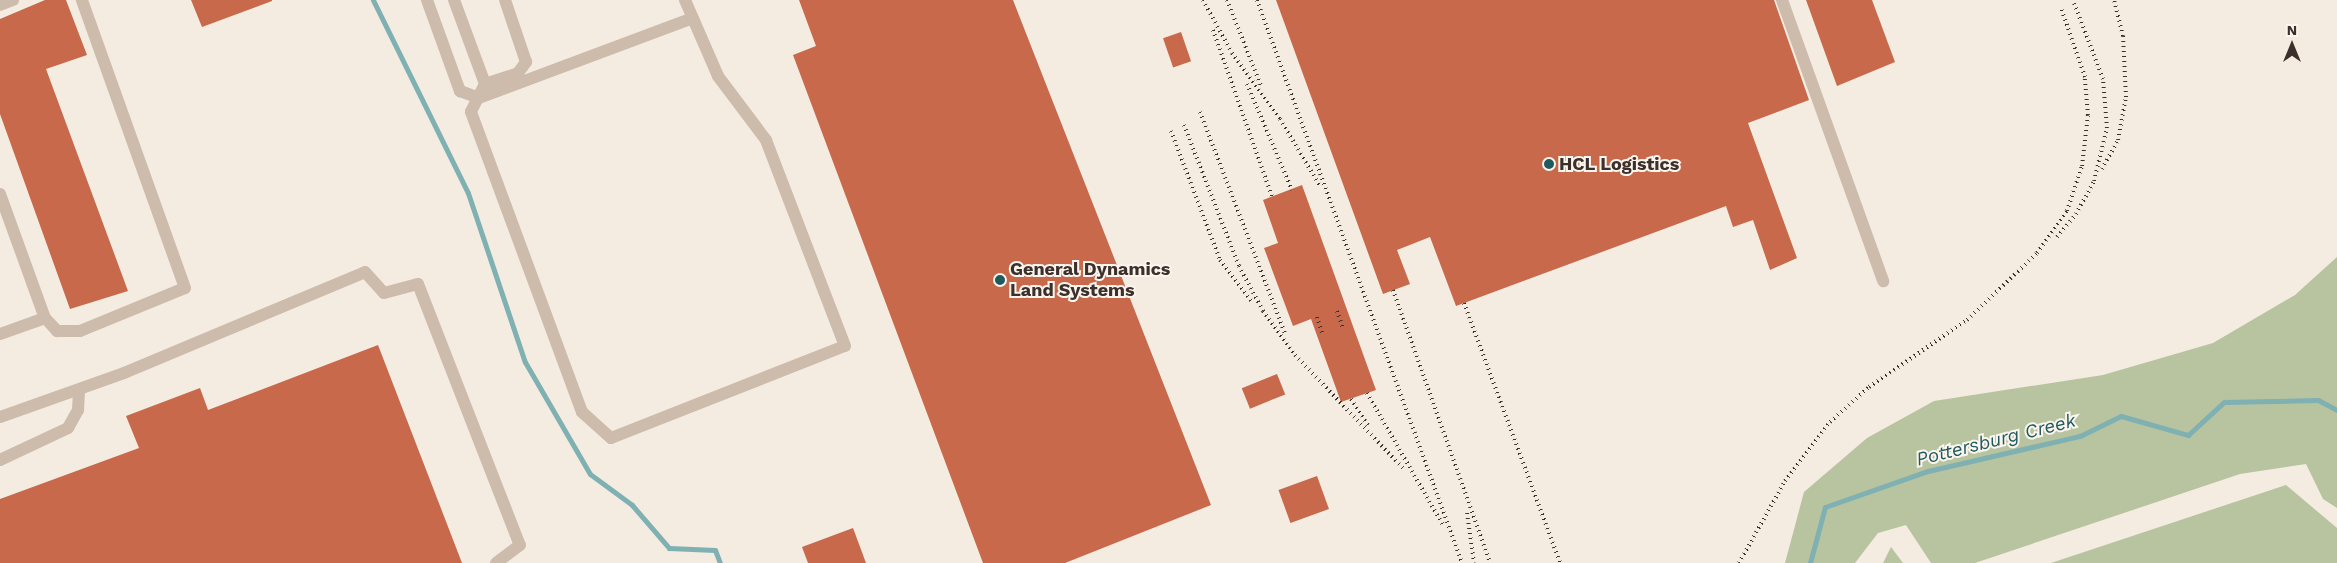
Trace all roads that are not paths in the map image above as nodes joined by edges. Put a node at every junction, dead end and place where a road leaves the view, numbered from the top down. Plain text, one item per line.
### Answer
1 (13, 0) edge
2 (82, 0) edge
3 (427, 0) edge
4 (454, 0) edge
5 (505, 0) edge
6 (685, 0) edge
7 (1782, 0) edge
8 (0, 5) edge
9 (693, 18) junction
10 (485, 84) junction
11 (479, 98) junction
12 (1, 198) edge
13 (1882, 281) dead end
14 (45, 318) junction
15 (0, 334) edge
16 (80, 390) junction
17 (0, 417) edge
18 (0, 460) edge
19 (496, 563) edge

1 - 8 lane
2 - 14 lane
3 - 11 lane
4 - 10 lane
5 - 10 lane
6 - 9 lane
7 - 13 lane
9 - 11 lane
9 - 11 lane
10 - 11 lane
12 - 14 lane
14 - 15 lane
16 - 17 lane
16 - 18 lane
16 - 19 lane

